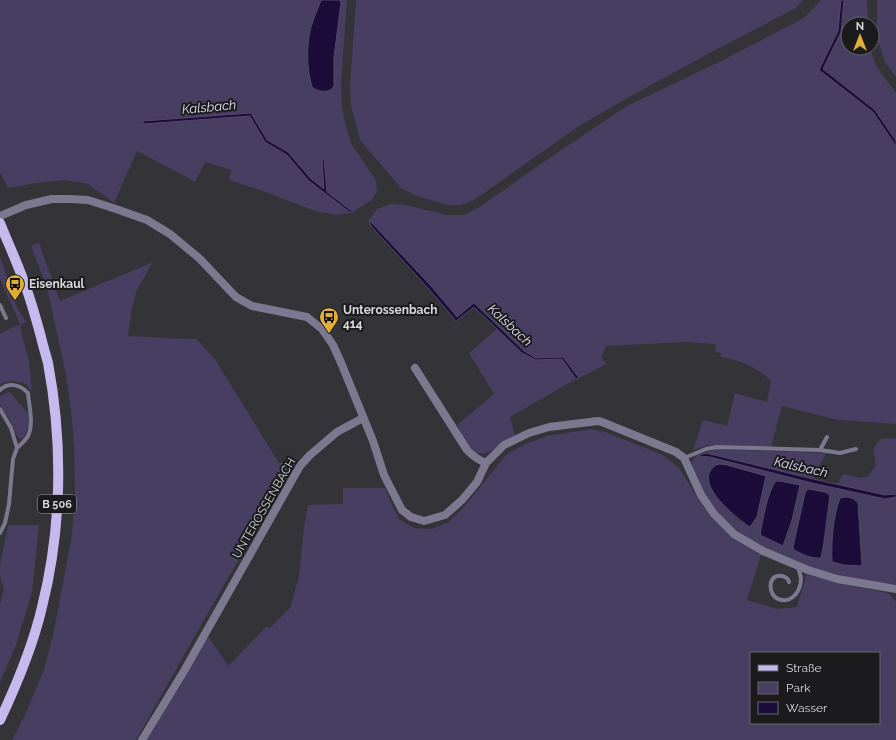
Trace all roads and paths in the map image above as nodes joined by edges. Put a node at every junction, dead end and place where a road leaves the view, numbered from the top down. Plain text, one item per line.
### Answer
1 (0, 216) edge
2 (0, 223) edge
3 (0, 305) edge
4 (6, 318) dead end
5 (415, 368) dead end
6 (0, 390) edge
7 (0, 409) edge
8 (363, 418) junction
9 (827, 437) dead end
10 (18, 448) junction
11 (856, 449) dead end
12 (820, 450) junction
13 (684, 458) junction
14 (486, 463) junction
15 (0, 533) edge
16 (798, 566) junction
17 (789, 582) dead end
18 (896, 589) edge
19 (0, 720) edge
20 (142, 740) edge

1 - 8 street
2 - 19 main road, B 506
3 - 4 lane
5 - 14 street
6 - 10 lane
7 - 10 lane
8 - 14 street
8 - 20 street, UNTEROSSENBACH
9 - 12 lane
10 - 15 lane
11 - 12 lane
12 - 13 lane
13 - 14 street
13 - 16 street
16 - 17 lane
16 - 18 street

